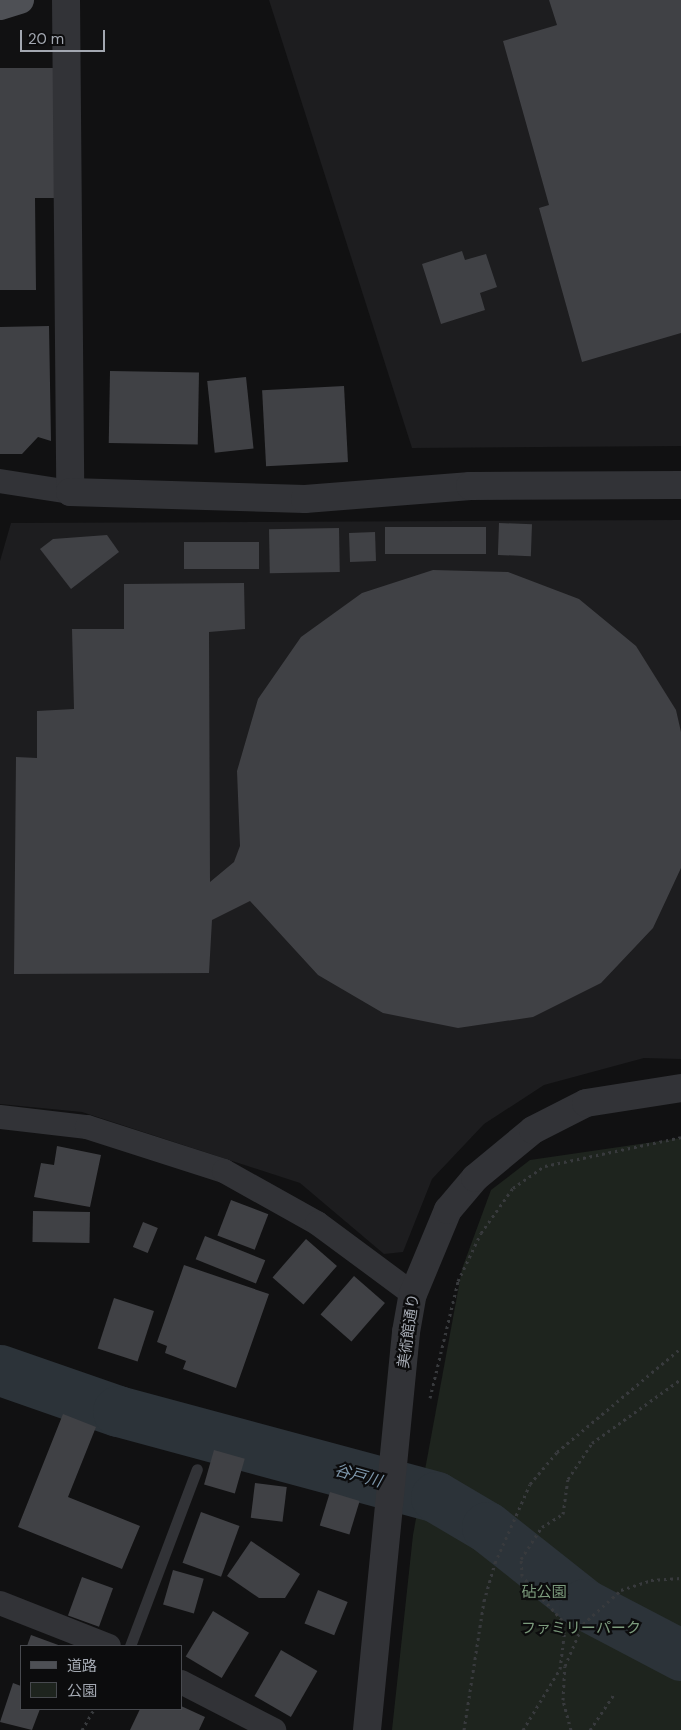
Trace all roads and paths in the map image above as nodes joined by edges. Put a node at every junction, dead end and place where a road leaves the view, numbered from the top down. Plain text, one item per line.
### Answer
1 (20, 0) edge
2 (66, 0) edge
3 (0, 6) edge
4 (0, 481) edge
5 (681, 485) edge
6 (70, 492) junction
7 (681, 1088) edge
8 (0, 1117) edge
9 (681, 1137) edge
10 (412, 1294) junction
11 (681, 1348) edge
12 (681, 1379) edge
13 (429, 1404) dead end
14 (197, 1469) dead end
15 (681, 1578) edge
16 (0, 1603) edge
17 (106, 1645) edge
18 (130, 1645) edge
19 (182, 1683) edge
20 (614, 1693) dead end
21 (93, 1710) edge
22 (82, 1730) edge
23 (274, 1730) edge
24 (367, 1730) edge
25 (464, 1730) edge
26 (523, 1730) edge
27 (571, 1730) edge
28 (590, 1730) edge

1 - 3 main road
2 - 6 street
4 - 6 street
5 - 6 street
7 - 10 street, 美術館通り
8 - 10 street
9 - 13 path
10 - 24 street, 美術館通り
11 - 25 path
12 - 26 path
14 - 18 lane
15 - 27 path
16 - 17 street
19 - 23 street
20 - 28 path
21 - 22 path

